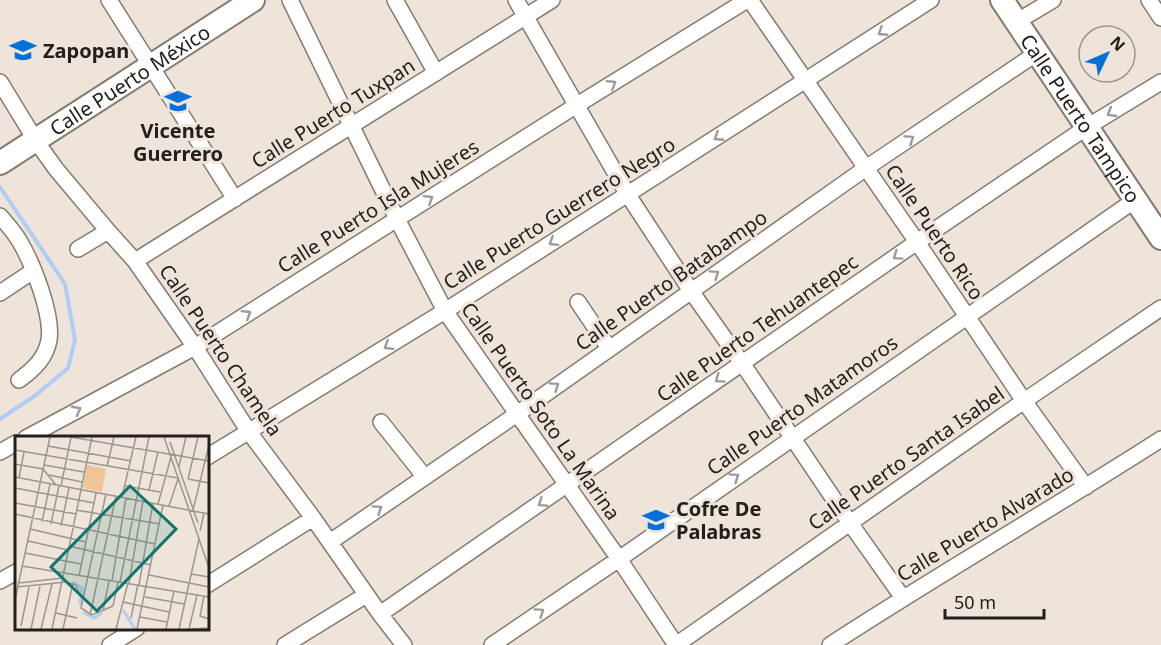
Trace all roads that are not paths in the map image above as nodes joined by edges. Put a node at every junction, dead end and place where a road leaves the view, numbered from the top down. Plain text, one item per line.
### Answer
1 (109, 0) edge
2 (290, 0) edge
3 (395, 0) edge
4 (516, 0) edge
5 (552, 0) edge
6 (748, 0) edge
7 (931, 0) edge
8 (1002, 0) edge
9 (1053, 0) edge
10 (1149, 0) edge
11 (249, 1) edge
12 (526, 17) junction
13 (1161, 18) edge
14 (1016, 22) junction
15 (1037, 53) junction
16 (150, 66) junction
17 (436, 73) junction
18 (806, 81) junction
19 (0, 82) edge
20 (1161, 82) edge
21 (577, 105) junction
22 (351, 125) junction
23 (1087, 127) junction
24 (36, 141) junction
25 (1, 161) edge
26 (866, 168) junction
27 (627, 195) junction
28 (235, 199) junction
29 (1135, 200) junction
30 (0, 216) edge
31 (397, 219) junction
32 (108, 231) junction
33 (1161, 238) edge
34 (917, 242) junction
35 (78, 249) dead end
36 (135, 261) junction
37 (33, 271) junction
38 (691, 291) junction
39 (0, 292) edge
40 (578, 302) dead end
41 (1161, 308) edge
42 (445, 310) junction
43 (967, 316) junction
44 (195, 347) junction
45 (609, 348) junction
46 (742, 363) junction
47 (19, 380) dead end
48 (1024, 401) junction
49 (517, 414) junction
50 (381, 422) dead end
51 (249, 432) junction
52 (30, 436) edge
53 (792, 437) junction
54 (1161, 439) edge
55 (15, 444) edge
56 (0, 452) edge
57 (208, 457) edge
58 (424, 476) junction
59 (567, 486) junction
60 (1086, 487) junction
61 (313, 518) junction
62 (850, 523) junction
63 (330, 542) junction
64 (619, 559) junction
65 (15, 573) edge
66 (0, 582) edge
67 (208, 584) edge
68 (366, 595) junction
69 (903, 598) junction
70 (380, 614) junction
71 (134, 630) edge
72 (110, 645) edge
73 (285, 645) edge
74 (404, 645) edge
75 (492, 645) edge
76 (676, 645) edge
77 (830, 645) edge

1 - 16 street
2 - 22 street, Calle Puerto Soto La Marina
3 - 17 street
4 - 12 street
5 - 12 street, Calle Puerto Tuxpan
6 - 18 street, Calle Puerto Rico
21 -> 6 street, Calle Puerto Isla Mujeres
7 -> 18 street, Calle Puerto Guerrero Negro
8 - 14 street, Calle Puerto Tampico
9 - 14 street
10 - 13 street
11 - 16 street, Calle Puerto México
12 - 17 street, Calle Puerto Tuxpan
12 - 21 street
14 - 15 street, Calle Puerto Tampico
15 - 23 street, Calle Puerto Tampico
26 -> 15 street, Calle Puerto Batabampo
16 - 24 street, Calle Puerto México
16 - 28 street
17 - 22 street, Calle Puerto Tuxpan
18 - 26 street, Calle Puerto Rico
18 -> 27 street, Calle Puerto Guerrero Negro
19 - 24 street, Calle Puerto Chamela
20 -> 23 street, Calle Puerto Tehuantepec
21 - 27 street
31 -> 21 street, Calle Puerto Isla Mujeres
22 - 28 street, Calle Puerto Tuxpan
22 - 31 street, Calle Puerto Soto La Marina
23 - 29 street, Calle Puerto Tampico
23 - 34 street, Calle Puerto Tehuantepec
24 - 25 street, Calle Puerto México
24 - 32 street, Calle Puerto Chamela
26 - 34 street, Calle Puerto Rico
38 -> 26 street, Calle Puerto Batabampo
27 - 38 street
27 -> 42 street, Calle Puerto Guerrero Negro
28 - 36 street, Calle Puerto Tuxpan
29 - 33 street, Calle Puerto Tampico
29 - 43 street, Calle Puerto Matamoros
30 - 37 street
31 - 42 street, Calle Puerto Soto La Marina
44 -> 31 street, Calle Puerto Isla Mujeres
32 - 35 street
32 - 36 street, Calle Puerto Chamela
34 - 43 street, Calle Puerto Rico
34 -> 46 street, Calle Puerto Tehuantepec
36 - 44 street, Calle Puerto Chamela
37 - 39 street
37 - 47 street
38 - 45 street, Calle Puerto Batabampo
38 - 46 street
40 - 45 street
41 - 48 street, Calle Puerto Santa Isabel
42 - 49 street, Calle Puerto Soto La Marina
42 -> 51 street, Calle Puerto Guerrero Negro
43 - 48 street, Calle Puerto Rico
43 - 53 street, Calle Puerto Matamoros
44 - 51 street, Calle Puerto Chamela
52 -> 44 street, Calle Puerto Isla Mujeres
49 -> 45 street, Calle Puerto Batabampo
46 - 53 street
46 -> 59 street, Calle Puerto Tehuantepec
48 - 60 street, Calle Puerto Rico
48 - 62 street, Calle Puerto Santa Isabel
49 - 58 street, Calle Puerto Batabampo
49 - 59 street, Calle Puerto Soto La Marina
50 - 58 street
51 - 57 street, Calle Puerto Guerrero Negro
51 - 61 street, Calle Puerto Chamela
53 - 62 street
64 -> 53 street, Calle Puerto Matamoros
54 - 60 street, Calle Puerto Alvarado
55 - 56 street
63 -> 58 street, Calle Puerto Batabampo
59 - 64 street, Calle Puerto Soto La Marina
59 -> 70 street, Calle Puerto Tehuantepec
60 - 69 street, Calle Puerto Alvarado
61 - 63 street, Calle Puerto Chamela
61 - 67 street
62 - 69 street
62 - 76 street, Calle Puerto Santa Isabel
63 - 68 street, Calle Puerto Chamela
75 -> 64 street, Calle Puerto Matamoros
64 - 76 street, Calle Puerto Soto La Marina
65 - 66 street
68 - 70 street, Calle Puerto Chamela
68 - 73 street
69 - 77 street, Calle Puerto Alvarado
70 - 74 street, Calle Puerto Chamela
71 - 72 street

